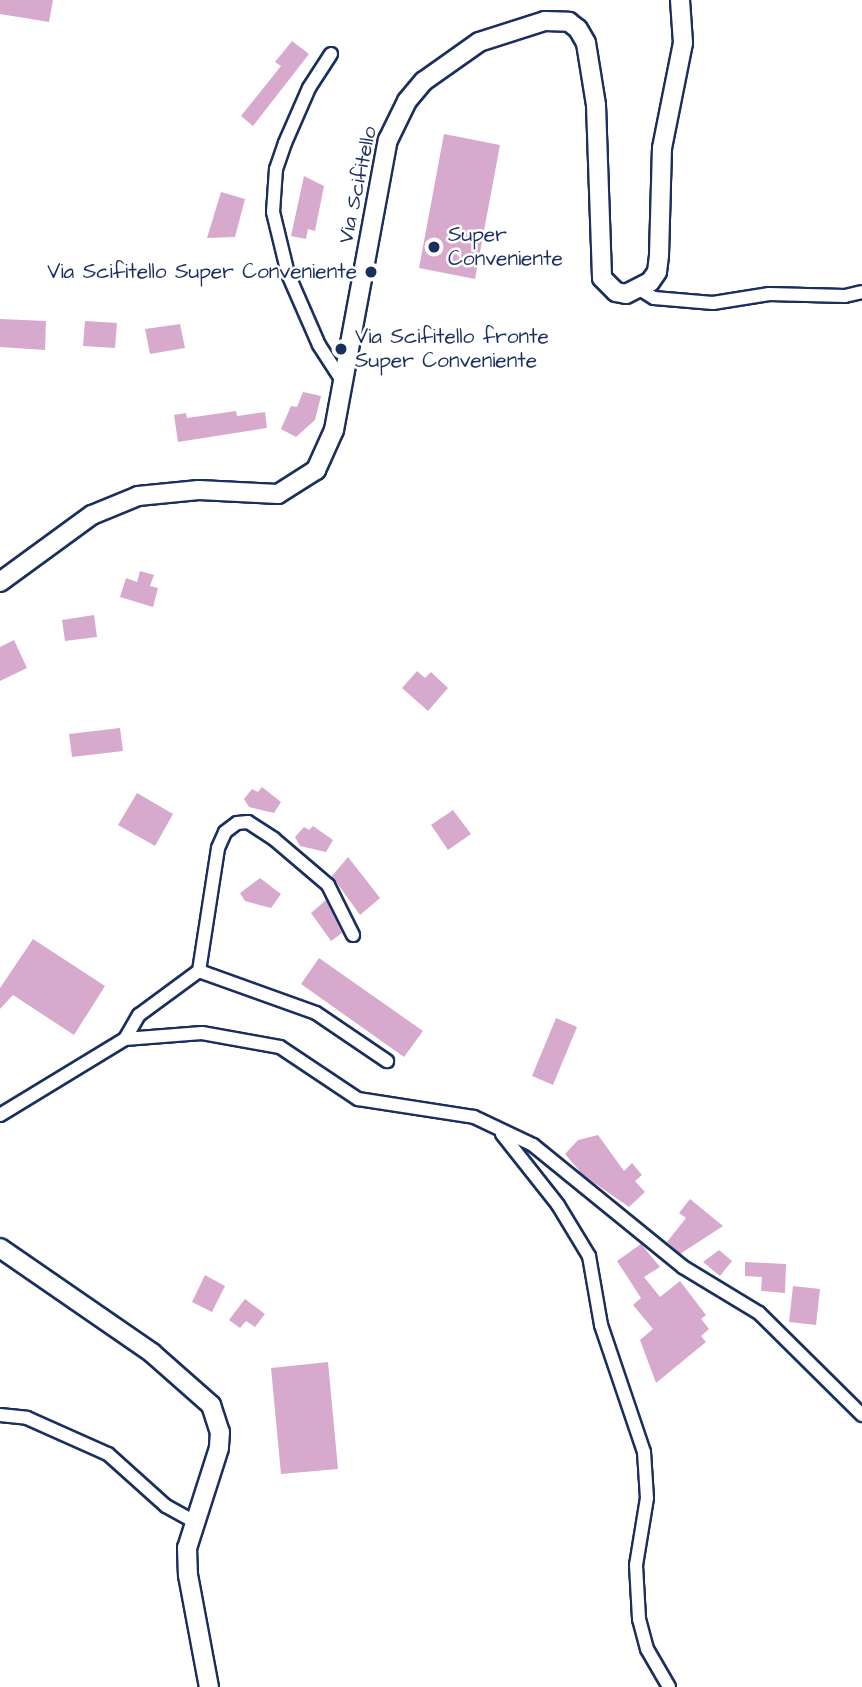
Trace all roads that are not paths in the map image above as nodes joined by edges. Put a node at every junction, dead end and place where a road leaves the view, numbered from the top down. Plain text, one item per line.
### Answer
1 (680, 0) edge
2 (331, 54) dead end
3 (641, 290) junction
4 (862, 292) edge
5 (343, 382) junction
6 (0, 582) edge
7 (353, 935) dead end
8 (198, 971) junction
9 (125, 1039) junction
10 (387, 1061) dead end
11 (0, 1115) edge
12 (502, 1133) junction
13 (0, 1248) edge
14 (0, 1415) edge
15 (862, 1415) edge
16 (192, 1521) junction
17 (209, 1687) edge
18 (669, 1687) edge

1 - 3 main road
2 - 5 street
3 - 4 street
3 - 5 main road, Via Scifitello
5 - 6 main road, Via Scifitello
7 - 8 street
8 - 9 street
8 - 10 street
9 - 11 street
9 - 12 street
12 - 15 street
12 - 18 street
13 - 16 main road
14 - 16 street
16 - 17 main road

